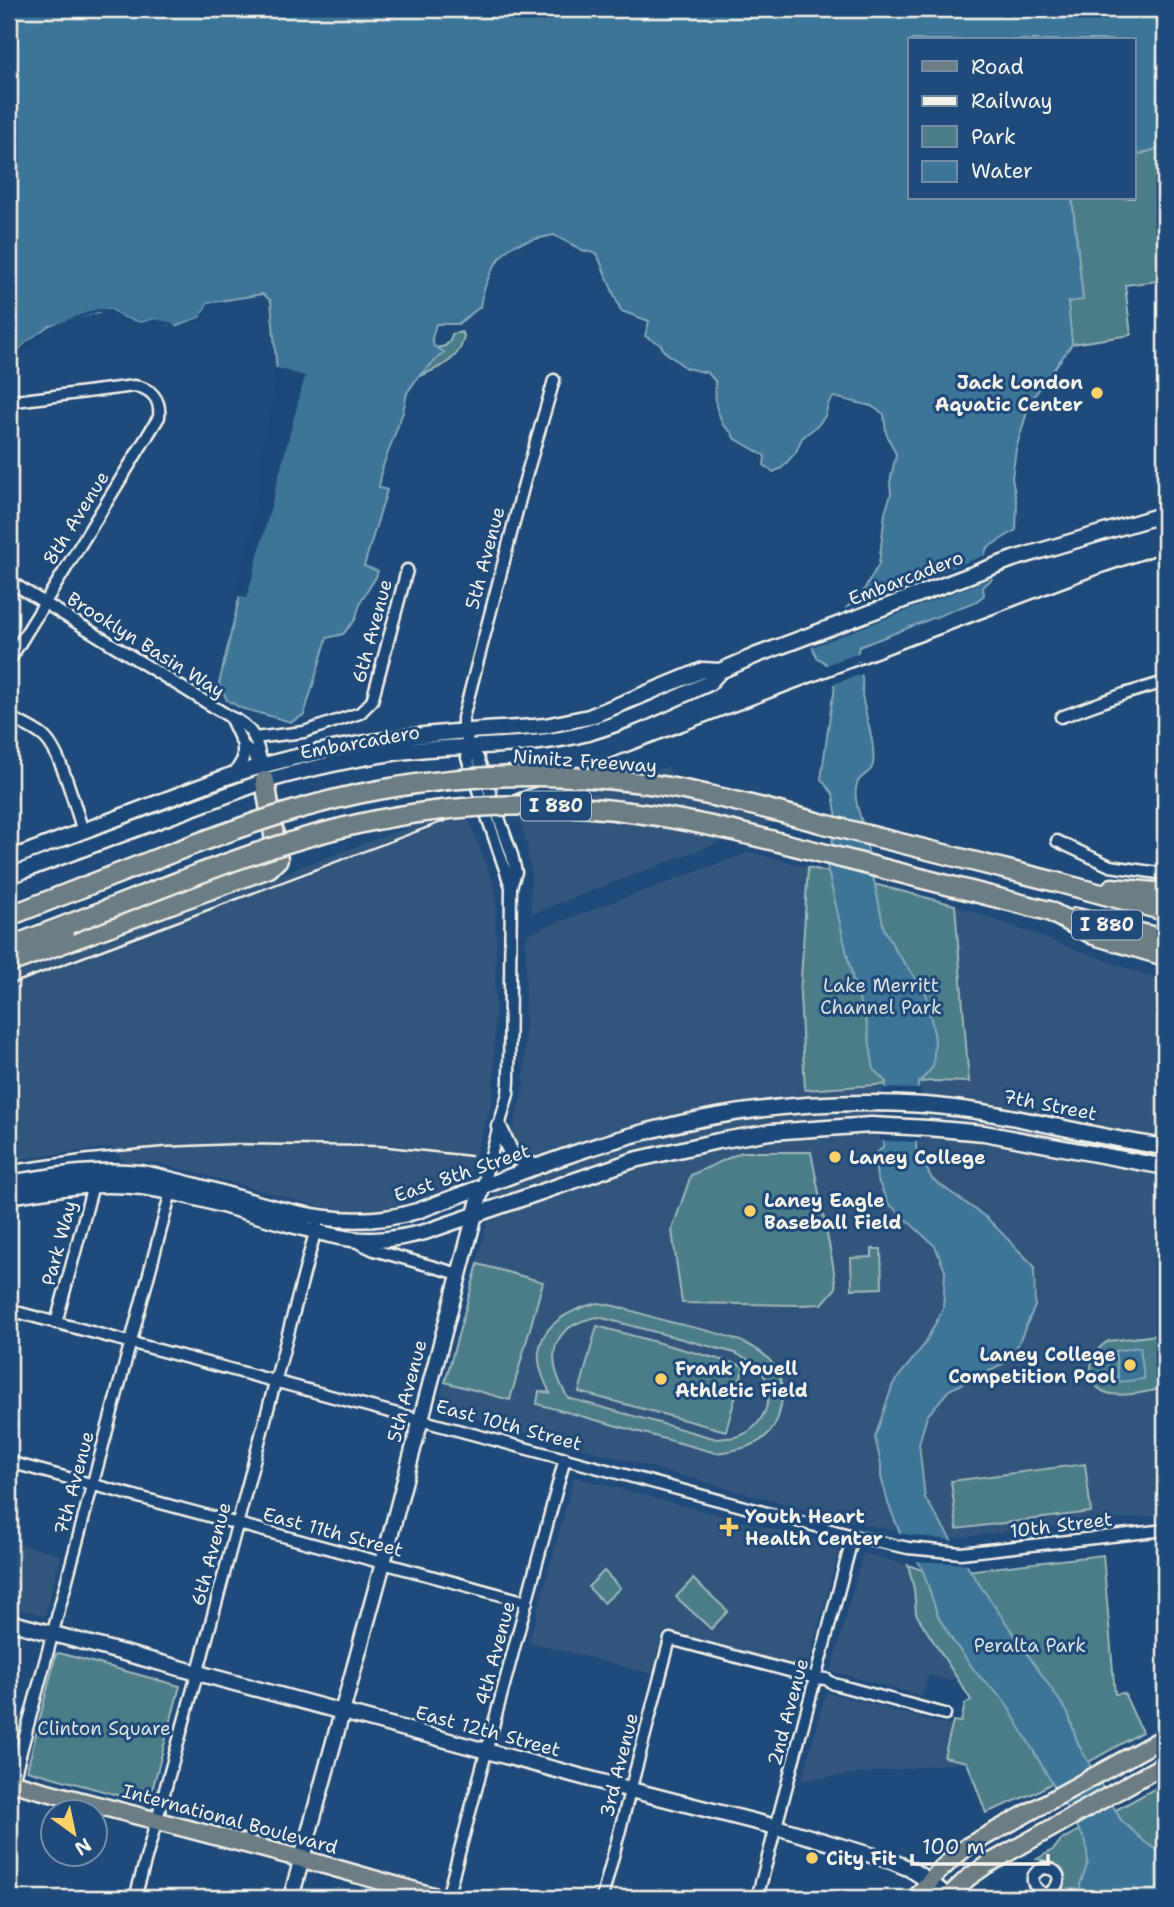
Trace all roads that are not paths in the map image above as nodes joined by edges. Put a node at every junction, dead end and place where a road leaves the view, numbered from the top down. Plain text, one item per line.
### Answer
1 (554, 380) dead end
2 (9, 404) edge
3 (1162, 517) edge
4 (407, 570) dead end
5 (9, 581) edge
6 (44, 603) junction
7 (9, 661) edge
8 (720, 671) junction
9 (1165, 682) edge
10 (9, 717) edge
11 (230, 717) junction
12 (1061, 717) dead end
13 (464, 731) junction
14 (254, 738) junction
15 (243, 745) junction
16 (469, 746) junction
17 (234, 774) junction
18 (264, 774) junction
19 (83, 831) junction
20 (1057, 841) dead end
21 (9, 859) edge
22 (1165, 874) edge
23 (9, 876) edge
24 (1056, 882) junction
25 (1165, 893) edge
26 (1049, 911) junction
27 (1165, 911) edge
28 (9, 916) edge
29 (1165, 939) edge
30 (9, 947) edge
31 (1165, 956) edge
32 (9, 962) edge
33 (927, 1105) joint
34 (499, 1127) junction
35 (928, 1128) joint
36 (1165, 1147) edge
37 (536, 1167) junction
38 (1165, 1167) edge
39 (93, 1178) junction
40 (173, 1186) junction
41 (482, 1188) junction
42 (9, 1191) edge
43 (474, 1214) junction
44 (9, 1215) edge
45 (318, 1225) junction
46 (352, 1239) junction
47 (459, 1274) junction
48 (9, 1310) edge
49 (56, 1322) junction
50 (131, 1343) junction
51 (275, 1382) junction
52 (419, 1419) junction
53 (565, 1458) junction
54 (9, 1462) edge
55 (92, 1484) junction
56 (237, 1523) junction
57 (1165, 1530) edge
58 (853, 1536) junction
59 (961, 1553) joint
60 (383, 1563) junction
61 (527, 1602) junction
62 (9, 1622) edge
63 (53, 1634) junction
64 (197, 1674) junction
65 (815, 1678) junction
66 (342, 1712) junction
67 (945, 1714) dead end
68 (1165, 1737) edge
69 (486, 1751) junction
70 (1165, 1764) edge
71 (10, 1787) edge
72 (631, 1790) junction
73 (156, 1821) junction
74 (776, 1827) junction
75 (302, 1859) junction
76 (929, 1881) junction
77 (947, 1897) edge
78 (135, 1898) edge
79 (291, 1898) edge
80 (440, 1898) edge
81 (447, 1898) edge
82 (602, 1898) edge
83 (757, 1898) edge
84 (916, 1898) edge

1 - 13 street, 5th Avenue
2 - 6 street, 8th Avenue
3 - 8 main road, Embarcadero
4 - 14 street, 6th Avenue
5 - 6 street, Brooklyn Basin Way
6 - 7 street, 8th Avenue
6 - 11 street, Brooklyn Basin Way
8 - 13 main road, Embarcadero
8 - 16 main road, Embarcadero
9 - 12 street
10 - 19 street
11 - 14 street, Brooklyn Basin Way
11 - 15 street, Brooklyn Basin Way
13 - 16 street, 5th Avenue
13 - 18 main road, Embarcadero
14 - 18 street
15 - 17 street
15 - 18 street, Brooklyn Basin Way
16 - 18 main road, Embarcadero
16 - 34 street, 5th Avenue
17 - 18 main road, Embarcadero
17 - 19 main road, Embarcadero
18 - 23 main road, Embarcadero
18 - 32 highway
19 - 21 main road, Embarcadero
20 - 22 street
24 - 25 highway
24 - 27 highway, Nimitz Freeway / I 880
24 - 28 highway, Nimitz Freeway / I 880, bridge
26 - 29 highway, I 880
26 - 30 highway, I 880, bridge
26 - 31 highway
33 - 36 main road, 7th Street
33 - 37 main road, East 8th Street
34 - 37 main road
34 - 41 street, 5th Avenue
35 - 38 main road, 7th Street
35 - 43 main road, East 8th Street
37 - 41 main road, East 8th Street
39 - 40 main road, East 8th Street
39 - 42 main road, East 8th Street
39 - 49 street, Park Way
40 - 45 main road, East 8th Street
40 - 50 street, 7th Avenue
41 - 43 main road, 5th Avenue
41 - 45 main road, East 8th Street
42 - 44 street
43 - 46 main road, East 8th Street
43 - 47 main road, 5th Avenue
45 - 46 main road, East 8th Street
45 - 51 street, 6th Avenue
46 - 47 street, East 8th Street
47 - 52 main road, 5th Avenue
48 - 49 street, East 10th Street
49 - 50 street, East 10th Street
50 - 51 street, East 10th Street
50 - 55 street, 7th Avenue
51 - 52 street, East 10th Street
51 - 56 street, 6th Avenue
52 - 53 street, East 10th Street
52 - 60 main road, 5th Avenue
53 - 58 street, East 10th Street
53 - 61 street, 4th Avenue
54 - 55 street, East 11th Street
55 - 56 street, East 11th Street
55 - 63 street, 7th Avenue
56 - 60 street, East 11th Street
56 - 64 street, 6th Avenue
57 - 59 street, 10th Street
58 - 59 street, East 10th Street
58 - 65 street, 2nd Avenue
60 - 61 street, East 11th Street
60 - 66 main road, 5th Avenue
61 - 69 street, 4th Avenue
62 - 63 main road, East 12th Street
63 - 64 main road, East 12th Street
63 - 71 street, 7th Avenue
64 - 66 main road, East 12th Street
64 - 73 street, 6th Avenue
65 - 67 street
65 - 72 street, 3rd Avenue
65 - 74 street, 2nd Avenue
66 - 69 main road, East 12th Street
66 - 75 main road, 5th Avenue
68 - 76 main road
69 - 72 main road, East 12th Street
69 - 81 street, 4th Avenue
70 - 77 main road
71 - 73 main road, International Boulevard
72 - 74 main road, East 12th Street
72 - 82 street, 3rd Avenue
73 - 75 main road, International Boulevard
73 - 78 street, 6th Avenue
74 - 76 main road, East 12th Street
74 - 83 street, 2nd Avenue
75 - 79 main road, 5th Avenue
75 - 80 main road, International Boulevard
76 - 77 main road, East 12th Street
76 - 84 main road

